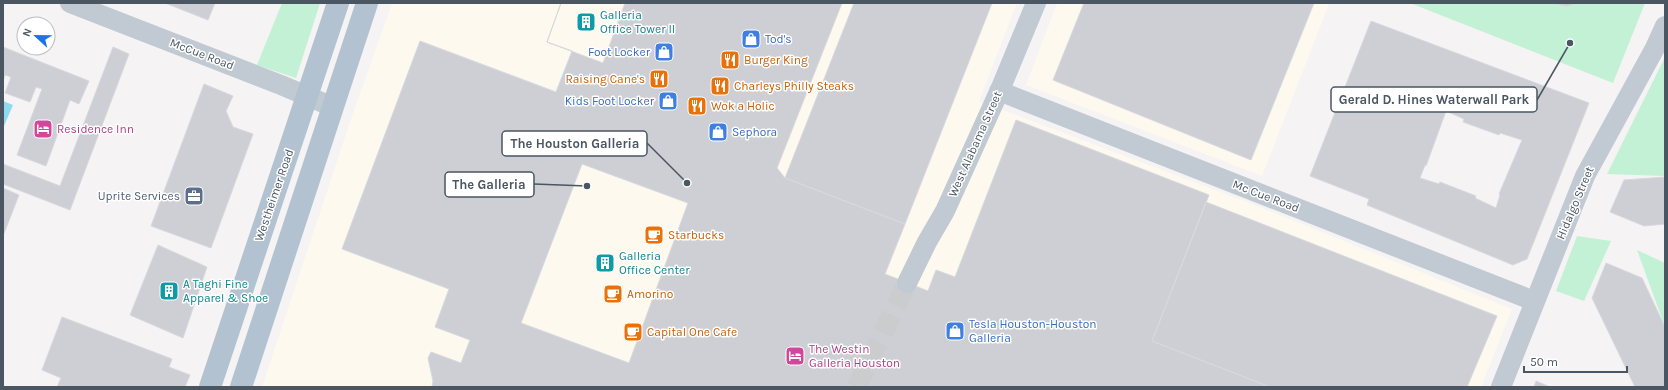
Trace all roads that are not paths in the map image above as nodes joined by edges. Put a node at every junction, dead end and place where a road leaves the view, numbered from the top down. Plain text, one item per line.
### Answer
1 (70, 3) edge
2 (338, 3) edge
3 (367, 3) edge
4 (1036, 3) edge
5 (1665, 26) edge
6 (999, 90) junction
7 (307, 96) junction
8 (333, 107) junction
9 (249, 270) junction
10 (907, 283) tunnel mouth
11 (1534, 301) junction
12 (249, 360) junction
13 (216, 366) junction
14 (210, 387) edge
15 (227, 387) edge
16 (241, 387) edge
17 (1501, 387) edge

1 - 7 street, McCue Road
2 - 7 main road, Westheimer Road
3 - 8 main road
4 - 6 street, West Alabama Street
5 - 11 street, Hidalgo Street
6 - 10 street, West Alabama Street
6 - 11 street, Mc Cue Road
7 - 8 street, McCue Road
7 - 9 main road, Westheimer Road
8 - 12 main road
9 - 12 main road
9 - 13 main road, Westheimer Road
11 - 17 street, Hidalgo Street
12 - 16 main road
13 - 14 main road, Westheimer Road
13 - 15 main road

